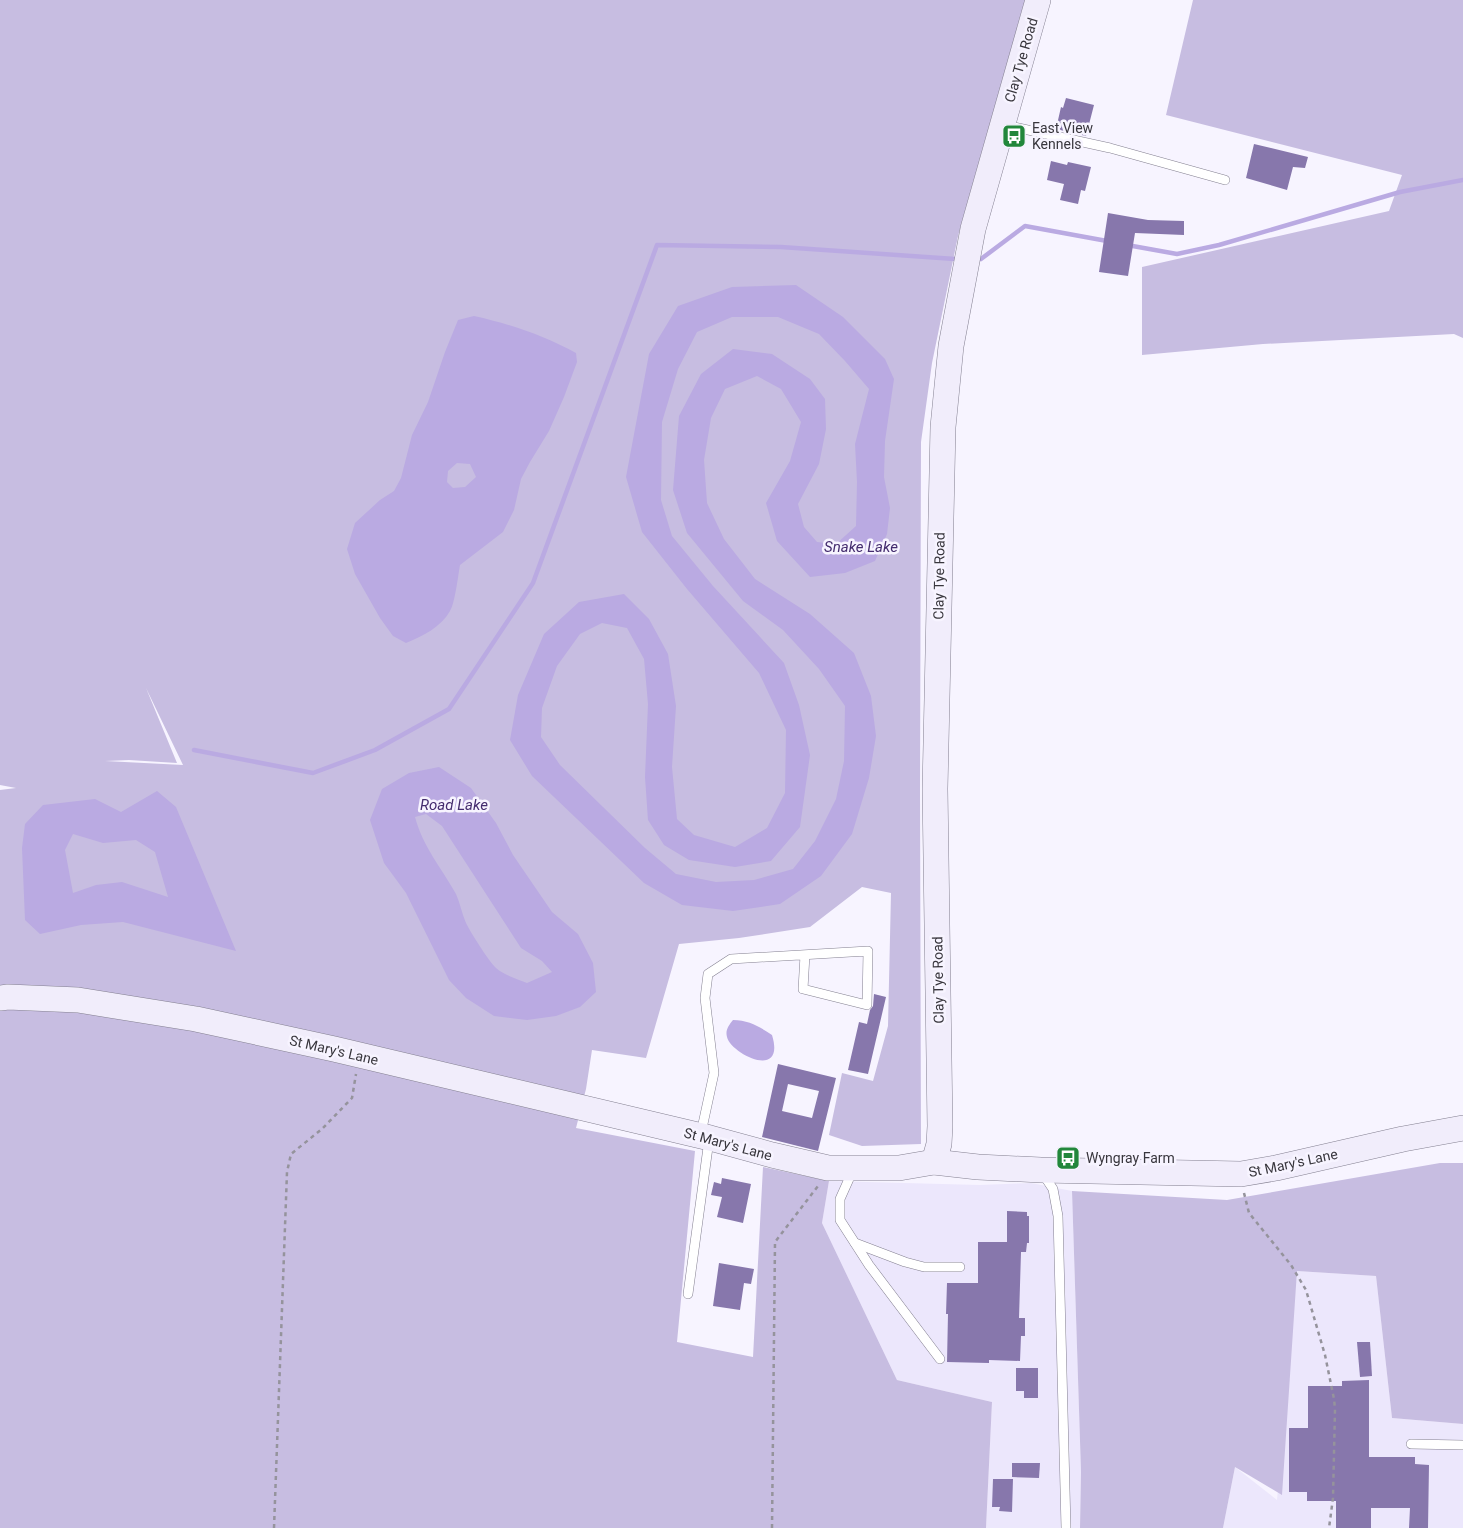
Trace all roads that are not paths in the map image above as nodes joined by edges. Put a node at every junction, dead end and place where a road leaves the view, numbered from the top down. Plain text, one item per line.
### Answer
1 (1038, 0) edge
2 (1002, 125) junction
3 (1224, 180) dead end
4 (805, 955) junction
5 (0, 998) edge
6 (1463, 1128) edge
7 (705, 1137) junction
8 (934, 1162) junction
9 (853, 1169) junction
10 (1041, 1170) junction
11 (855, 1243) junction
12 (960, 1267) dead end
13 (688, 1294) dead end
14 (940, 1359) dead end
15 (1410, 1444) dead end
16 (1463, 1445) edge
17 (1066, 1528) edge

1 - 2 main road, Clay Tye Road
2 - 3 lane
2 - 8 main road, Clay Tye Road
4 - 4 lane
4 - 7 lane
5 - 7 main road, St Mary's Lane
6 - 10 main road, St Mary's Lane
7 - 9 main road, St Mary's Lane
7 - 13 lane
8 - 9 main road, St Mary's Lane
8 - 10 main road, St Mary's Lane
9 - 11 lane
10 - 17 lane
11 - 12 lane
11 - 14 lane
15 - 16 lane

